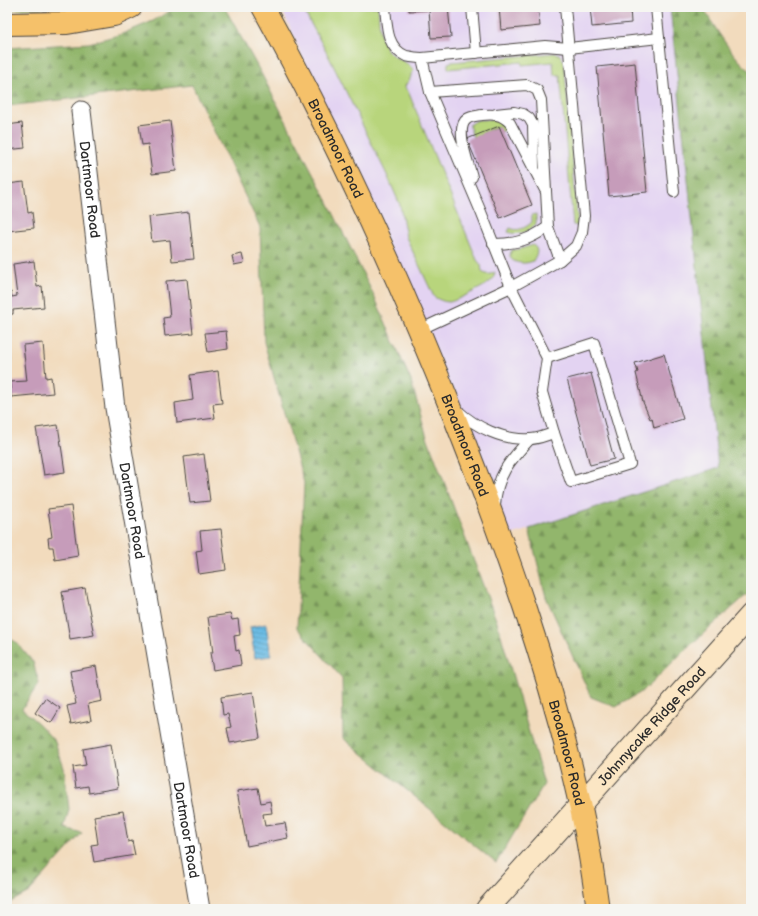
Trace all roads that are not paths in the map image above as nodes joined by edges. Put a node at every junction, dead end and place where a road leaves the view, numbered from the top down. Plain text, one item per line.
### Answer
1 (131, 7) edge
2 (263, 7) edge
3 (385, 7) edge
4 (472, 7) edge
5 (565, 7) edge
6 (656, 7) edge
7 (7, 24) edge
8 (659, 38) junction
9 (569, 48) junction
10 (476, 53) junction
11 (422, 58) junction
12 (430, 92) junction
13 (81, 111) dead end
14 (496, 114) junction
15 (535, 171) junction
16 (674, 192) dead end
17 (546, 194) junction
18 (481, 212) junction
19 (548, 227) junction
20 (493, 244) junction
21 (560, 260) junction
22 (511, 287) junction
23 (419, 330) junction
24 (547, 358) junction
25 (447, 400) junction
26 (554, 433) junction
27 (530, 439) junction
28 (495, 521) junction
29 (751, 615) edge
30 (581, 804) junction
31 (200, 909) edge
32 (487, 909) edge
33 (598, 909) edge

1 - 7 main road
2 - 23 main road, Broadmoor Road
3 - 11 lane
4 - 10 lane
5 - 9 lane
6 - 8 lane
8 - 9 lane
8 - 16 lane
9 - 10 lane
9 - 21 lane
10 - 11 lane
11 - 12 lane
12 - 17 lane
12 - 18 lane
13 - 31 street, Dartmoor Road
14 - 15 lane
14 - 15 lane
14 - 18 lane
15 - 17 lane
17 - 19 lane
18 - 20 lane
19 - 20 lane
19 - 21 lane
20 - 22 lane
21 - 22 lane
22 - 23 lane
22 - 24 lane
23 - 25 main road, Broadmoor Road
24 - 26 lane
24 - 26 lane
25 - 27 lane
25 - 28 main road, Broadmoor Road
26 - 27 lane
27 - 28 lane
28 - 30 main road, Broadmoor Road
29 - 30 main road, Johnnycake Ridge Road
30 - 32 main road, Johnnycake Ridge Road
30 - 33 main road, Broadmoor Road

